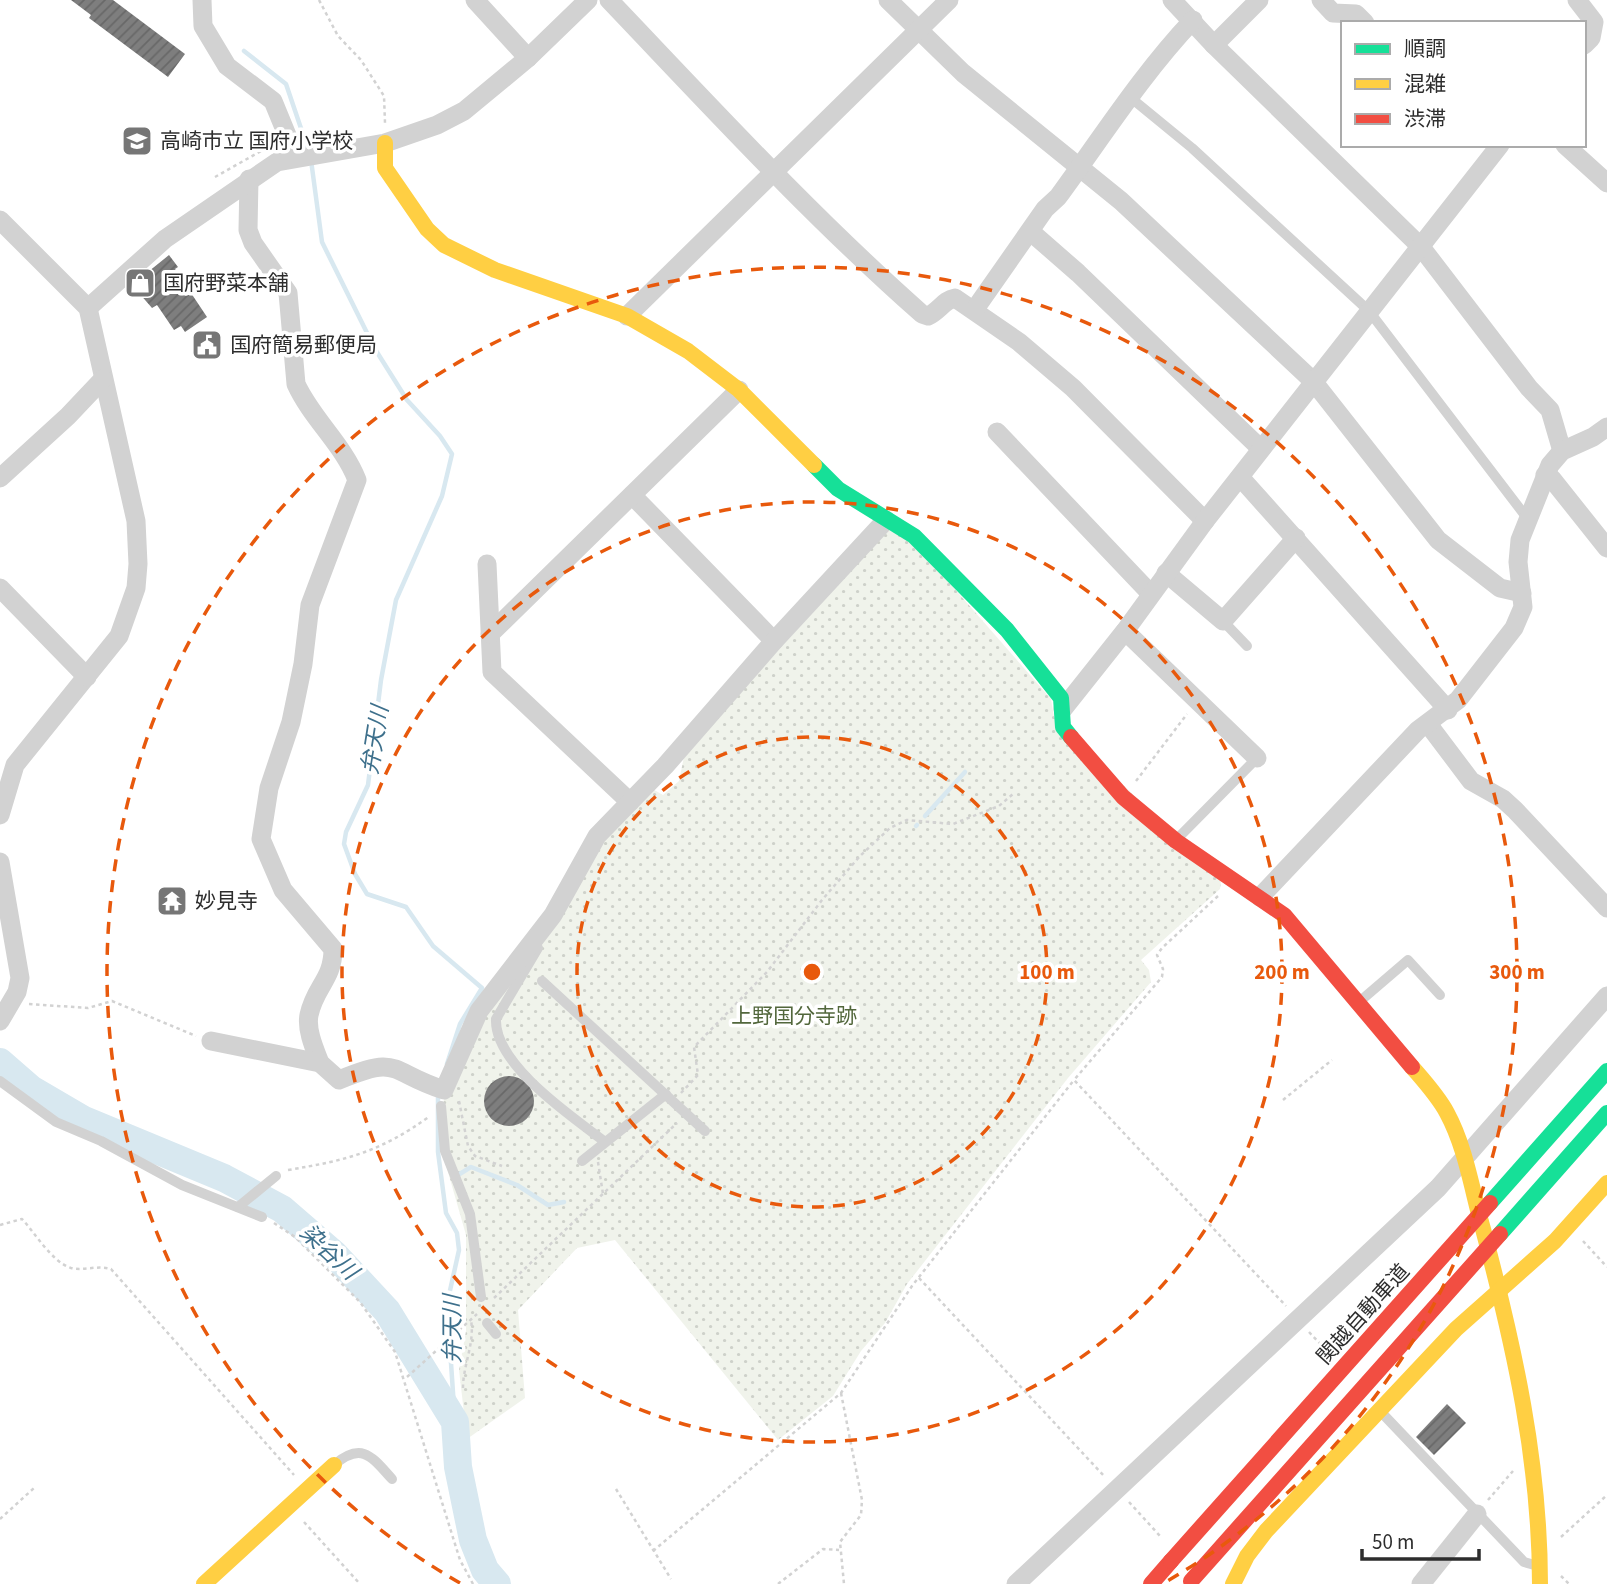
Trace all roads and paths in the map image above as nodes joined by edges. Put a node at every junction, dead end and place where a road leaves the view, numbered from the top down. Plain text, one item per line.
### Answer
1 (202, 0) edge
2 (319, 0) edge
3 (475, 0) edge
4 (588, 0) edge
5 (609, 0) edge
6 (887, 0) edge
7 (949, 0) edge
8 (1172, 0) edge
9 (1259, 0) edge
10 (1321, 0) edge
11 (1577, 0) edge
12 (1193, 20) junction
13 (1363, 21) edge
14 (918, 30) junction
15 (1586, 44) edge
16 (1214, 46) junction
17 (528, 58) junction
18 (1131, 98) junction
19 (385, 143) junction
20 (1498, 147) edge
21 (1567, 147) edge
22 (300, 156) junction
23 (1080, 167) junction
24 (773, 172) junction
25 (249, 179) junction
26 (1607, 183) edge
27 (0, 220) edge
28 (1031, 232) junction
29 (1421, 247) junction
30 (88, 309) junction
31 (975, 309) junction
32 (1369, 312) junction
33 (627, 316) junction
34 (103, 379) junction
35 (1313, 382) junction
36 (739, 390) junction
37 (1607, 427) edge
38 (997, 432) dead end
39 (1261, 449) junction
40 (1562, 450) junction
41 (1545, 475) junction
42 (1241, 477) junction
43 (0, 478) edge
44 (632, 495) junction
45 (1527, 518) junction
46 (886, 520) junction
47 (1205, 520) junction
48 (1296, 538) junction
49 (1607, 548) edge
50 (487, 564) dead end
51 (1166, 573) junction
52 (0, 589) edge
53 (1150, 593) junction
54 (1522, 593) junction
55 (1223, 621) junction
56 (1125, 631) junction
57 (490, 634) junction
58 (774, 641) junction
59 (1247, 646) dead end
60 (87, 677) junction
61 (1198, 701) junction
62 (1063, 709) junction
63 (1448, 710) junction
64 (1428, 724) junction
65 (1257, 758) joint
66 (1013, 794) dead end
67 (1123, 797) junction
68 (630, 802) junction
69 (0, 815) edge
70 (1176, 841) junction
71 (0, 863) edge
72 (1236, 880) junction
73 (1260, 897) junction
74 (1607, 908) edge
75 (539, 934) junction
76 (542, 981) dead end
77 (1440, 995) dead end
78 (1607, 996) edge
79 (1358, 1003) junction
80 (5, 1014) edge
81 (211, 1041) joint
82 (1332, 1060) dead end
83 (320, 1063) junction
84 (1607, 1071) edge
85 (1074, 1080) junction
86 (0, 1081) edge
87 (670, 1098) junction
88 (1283, 1100) dead end
89 (440, 1103) junction
90 (1607, 1113) edge
91 (687, 1114) junction
92 (705, 1131) dead end
93 (600, 1145) junction
94 (582, 1161) dead end
95 (1464, 1161) junction
96 (502, 1166) dead end
97 (273, 1178) joint
98 (1607, 1183) edge
99 (603, 1194) junction
100 (241, 1203) junction
101 (262, 1217) joint
102 (0, 1225) edge
103 (1569, 1227) junction
104 (1607, 1267) edge
105 (919, 1278) junction
106 (1499, 1288) junction
107 (481, 1297) dead end
108 (471, 1320) junction
109 (1299, 1321) junction
110 (487, 1323) dead end
111 (496, 1334) dead end
112 (1326, 1351) dead end
113 (407, 1377) dead end
114 (463, 1388) dead end
115 (841, 1393) junction
116 (1380, 1411) junction
117 (334, 1465) joint
118 (1513, 1471) dead end
119 (393, 1479) dead end
120 (34, 1488) dead end
121 (307, 1489) junction
122 (616, 1489) dead end
123 (1118, 1490) junction
124 (1607, 1495) edge
125 (289, 1505) junction
126 (1477, 1514) junction
127 (0, 1519) edge
128 (1540, 1549) junction
129 (839, 1550) junction
130 (653, 1551) junction
131 (1541, 1566) junction
132 (671, 1579) dead end
133 (1190, 1583) edge
134 (204, 1584) edge
135 (360, 1584) edge
136 (473, 1584) edge
137 (778, 1584) edge
138 (845, 1584) edge
139 (1016, 1584) edge
140 (1151, 1584) edge
141 (1233, 1584) edge
142 (1421, 1584) edge
143 (1540, 1584) edge

1 - 22 street
2 - 19 path
3 - 17 street
4 - 17 street
5 - 24 street
6 - 14 street
7 - 14 street
8 - 12 street
9 - 16 street
10 - 13 street
11 - 15 street
12 - 16 street
12 - 18 street
14 - 23 street
14 - 24 street
16 - 29 street
17 - 19 street
18 - 23 street
18 - 32 lane
19 - 22 street
19 - 33 main road
20 - 29 street
21 - 26 street
22 - 25 street
23 - 28 street
23 - 35 street
24 - 31 street
24 - 33 street
25 - 30 street
25 - 83 street
27 - 30 street
28 - 31 street
28 - 39 street
29 - 32 street
29 - 40 street
30 - 34 street
31 - 47 street
32 - 35 street
32 - 45 lane
33 - 36 main road
34 - 43 street
34 - 60 street
35 - 39 street
35 - 54 street
36 - 44 street
36 - 46 main road
37 - 40 street
38 - 53 street
39 - 42 street
40 - 41 street
41 - 45 street
41 - 49 street
42 - 47 street
42 - 48 street
44 - 57 street
44 - 58 street
45 - 54 street
46 - 58 street
46 - 62 main road
47 - 51 street
48 - 55 street
48 - 63 street
50 - 57 street
51 - 53 street
51 - 55 street
52 - 60 street
53 - 56 street
54 - 63 street
55 - 59 lane
56 - 61 street
56 - 62 street
57 - 68 street
58 - 68 street
60 - 69 street
61 - 65 street
61 - 67 path
62 - 67 main road
63 - 64 street
64 - 73 street
64 - 74 street
65 - 70 lane
66 - 87 path
67 - 70 main road
68 - 75 street
70 - 72 main road
71 - 80 street
72 - 73 main road
72 - 85 path
73 - 79 main road
75 - 89 street
75 - 93 lane
76 - 87 lane
77 - 79 lane
78 - 95 street
79 - 95 main road
80 - 81 path
81 - 83 street
82 - 88 path
83 - 89 street
84 - 140 main road, 関越自動車道, bridge
85 - 105 path
85 - 109 path
86 - 100 lane
87 - 91 lane
87 - 93 lane
89 - 96 path
89 - 97 path
89 - 107 lane
90 - 133 main road, bridge
91 - 92 lane
91 - 99 path
93 - 94 lane
93 - 99 path
95 - 106 main road
95 - 109 street
97 - 100 lane
98 - 103 main road
99 - 108 path
100 - 101 lane
101 - 136 path
102 - 121 path
103 - 104 path
103 - 106 main road
105 - 115 path
105 - 123 path
106 - 116 main road
106 - 128 main road
108 - 113 path
108 - 114 path
109 - 112 path
109 - 123 street
110 - 111 lane
115 - 129 path
115 - 130 path
116 - 126 lane
116 - 141 main road
117 - 119 lane
117 - 121 main road
118 - 126 path
120 - 127 path
121 - 125 main road
122 - 130 path
123 - 139 street
124 - 128 path
125 - 134 main road
125 - 135 path
126 - 131 lane
126 - 142 street
128 - 131 main road
129 - 137 path
129 - 138 path
130 - 132 path
131 - 143 main road

